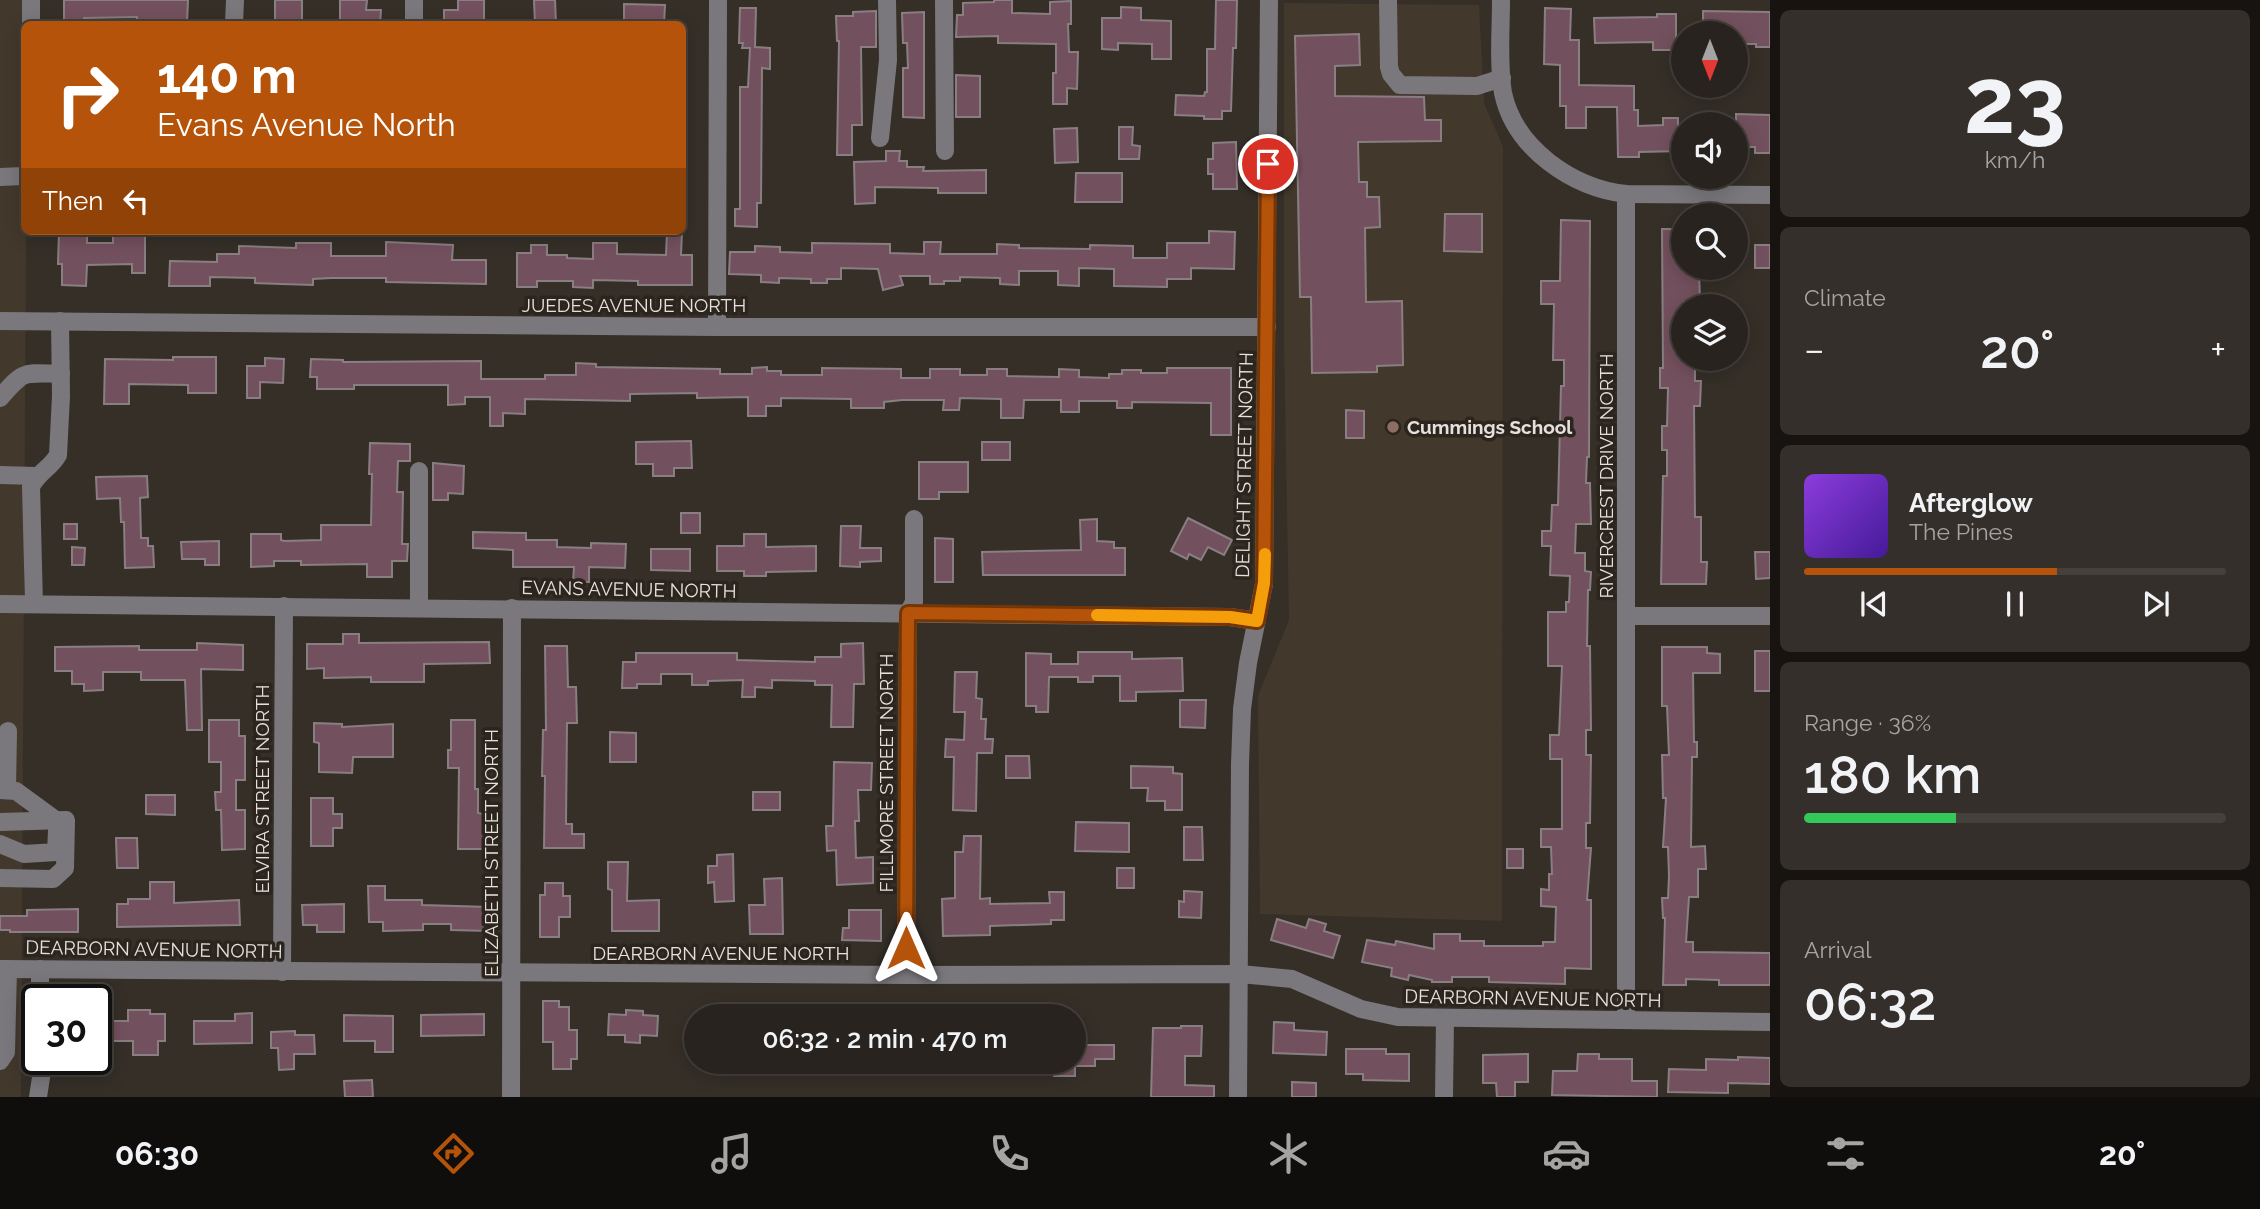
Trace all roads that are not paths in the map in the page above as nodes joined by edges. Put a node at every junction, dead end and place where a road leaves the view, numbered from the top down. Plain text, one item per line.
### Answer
1 (31, 0) edge
2 (234, 0) edge
3 (414, 0) edge
4 (718, 0) edge
5 (887, 0) edge
6 (944, 0) edge
7 (1269, 0) edge
8 (1388, 0) edge
9 (1501, 0) edge
10 (30, 21) edge
11 (234, 21) edge
12 (414, 21) edge
13 (1502, 78) junction
14 (880, 138) dead end
15 (945, 151) dead end
16 (0, 177) edge
17 (21, 177) edge
18 (1626, 194) junction
19 (1770, 195) edge
20 (0, 321) edge
21 (60, 321) junction
22 (717, 327) junction
23 (1267, 327) junction
24 (61, 374) junction
25 (0, 398) edge
26 (419, 471) dead end
27 (0, 475) edge
28 (36, 476) junction
29 (914, 519) dead end
30 (0, 604) edge
31 (34, 604) junction
32 (284, 606) junction
33 (419, 607) junction
34 (512, 608) junction
35 (908, 613) junction
36 (1628, 616) junction
37 (1770, 616) edge
38 (1257, 621) junction
39 (8, 731) dead end
40 (3, 790) edge
41 (57, 821) junction
42 (0, 822) edge
43 (0, 844) edge
44 (0, 878) edge
45 (4, 969) edge
46 (40, 969) junction
47 (282, 972) junction
48 (513, 973) junction
49 (1240, 974) junction
50 (906, 975) junction
51 (40, 984) edge
52 (1445, 1019) junction
53 (1626, 1020) junction
54 (1770, 1023) edge
55 (0, 1061) edge
56 (41, 1075) edge
57 (37, 1097) edge
58 (511, 1097) edge
59 (1238, 1097) edge
60 (1444, 1097) edge

1 - 10 street
2 - 11 street
3 - 12 street
4 - 22 street
5 - 14 street
6 - 15 street
7 - 23 street, DELIGHT STREET NORTH
8 - 13 street
9 - 13 street
13 - 18 street
16 - 17 street
18 - 19 street
18 - 36 street, RIVERCREST DRIVE NORTH
20 - 21 street, JUEDES AVENUE NORTH
21 - 22 street, JUEDES AVENUE NORTH
21 - 24 street
22 - 23 street, JUEDES AVENUE NORTH
23 - 38 street, DELIGHT STREET NORTH
24 - 25 street
24 - 28 street
26 - 33 street
27 - 28 street
28 - 31 street
29 - 35 street, FILLMORE STREET NORTH
30 - 31 street, EVANS AVENUE NORTH
31 - 32 street, EVANS AVENUE NORTH
32 - 33 street, EVANS AVENUE NORTH
32 - 47 street, ELVIRA STREET NORTH
33 - 34 street, EVANS AVENUE NORTH
34 - 35 street, EVANS AVENUE NORTH
34 - 48 street, ELIZABETH STREET NORTH
35 - 38 street, EVANS AVENUE NORTH
35 - 50 street, FILLMORE STREET NORTH
36 - 37 street
36 - 53 street, RIVERCREST DRIVE NORTH
38 - 49 street, DELIGHT STREET NORTH
39 - 40 street
40 - 41 street
41 - 42 street
41 - 43 street
41 - 44 street
45 - 46 street, DEARBORN AVENUE NORTH
45 - 55 street
46 - 47 street, DEARBORN AVENUE NORTH
46 - 51 street
47 - 48 street, DEARBORN AVENUE NORTH
48 - 50 street, DEARBORN AVENUE NORTH
48 - 58 street, ELIZABETH STREET NORTH
49 - 50 street, DEARBORN AVENUE NORTH
49 - 52 street, DEARBORN AVENUE NORTH
49 - 59 street, DELIGHT STREET NORTH
52 - 53 street, DEARBORN AVENUE NORTH
52 - 60 street
53 - 54 street, DEARBORN AVENUE NORTH
56 - 57 street

